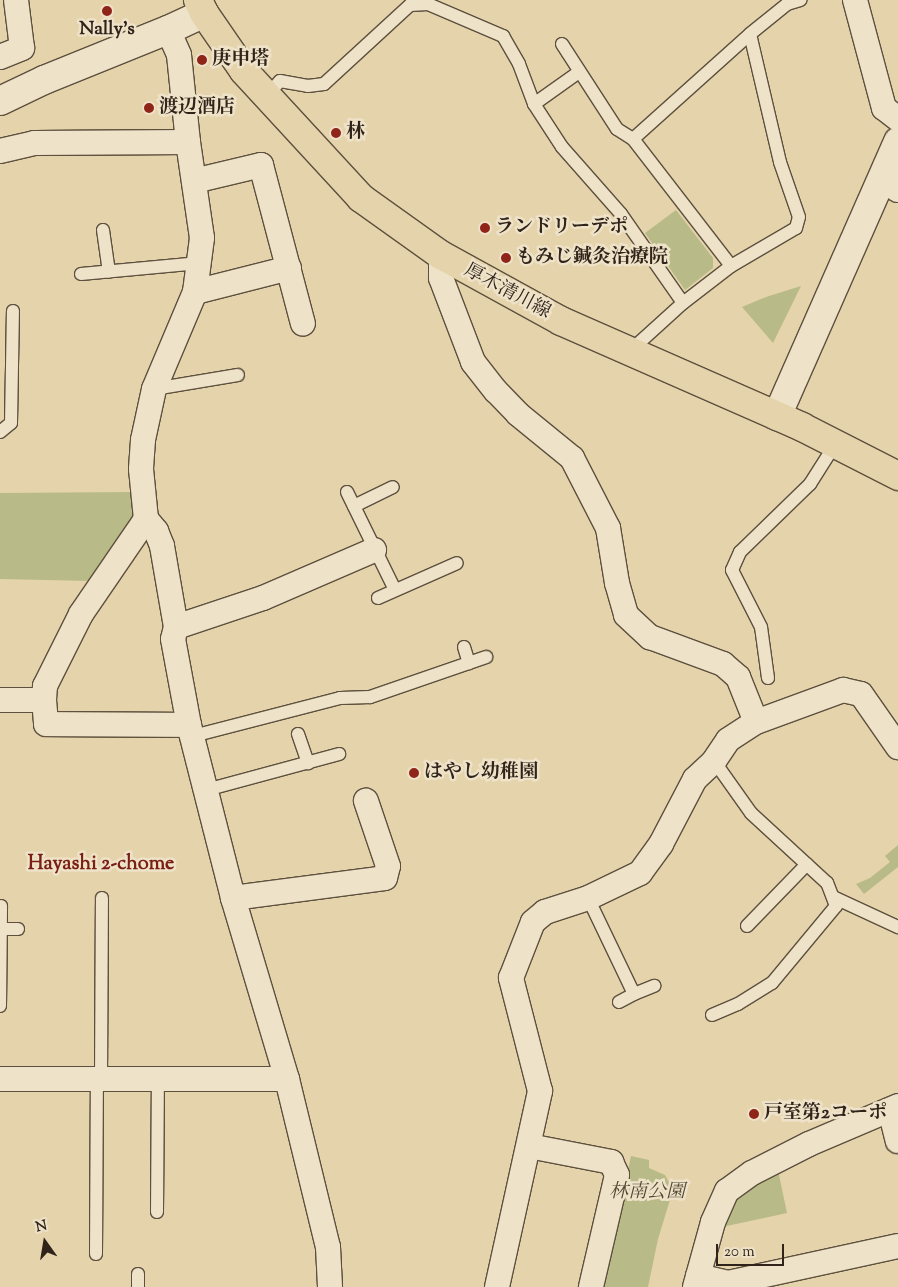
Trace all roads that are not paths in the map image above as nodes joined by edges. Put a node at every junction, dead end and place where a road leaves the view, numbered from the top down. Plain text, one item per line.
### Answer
1 (16, 0) edge
2 (800, 0) edge
3 (855, 0) edge
4 (201, 6) edge
5 (168, 30) junction
6 (750, 34) junction
7 (562, 44) dead end
8 (0, 57) edge
9 (578, 72) junction
10 (266, 96) junction
11 (0, 101) edge
12 (534, 104) junction
13 (898, 119) edge
14 (633, 138) junction
15 (188, 142) junction
16 (898, 142) edge
17 (0, 150) edge
18 (194, 181) junction
19 (890, 185) edge
20 (103, 230) dead end
21 (441, 255) junction
22 (199, 264) junction
23 (731, 266) junction
24 (289, 268) junction
25 (109, 272) junction
26 (81, 274) dead end
27 (195, 292) junction
28 (683, 303) junction
29 (13, 311) dead end
30 (303, 324) dead end
31 (630, 351) junction
32 (238, 375) dead end
33 (154, 389) junction
34 (777, 416) junction
35 (0, 432) edge
36 (836, 443) junction
37 (898, 476) edge
38 (393, 487) dead end
39 (347, 492) dead end
40 (354, 506) junction
41 (146, 520) junction
42 (374, 550) junction
43 (457, 563) dead end
44 (395, 590) junction
45 (378, 598) dead end
46 (176, 627) junction
47 (464, 647) dead end
48 (486, 657) dead end
49 (469, 663) junction
50 (768, 678) dead end
51 (0, 700) edge
52 (44, 700) junction
53 (756, 722) junction
54 (191, 730) junction
55 (298, 734) dead end
56 (898, 747) edge
57 (339, 754) dead end
58 (714, 761) junction
59 (308, 763) junction
60 (206, 790) junction
61 (366, 801) dead end
62 (807, 864) junction
63 (833, 897) junction
64 (102, 898) dead end
65 (233, 898) junction
66 (588, 898) junction
67 (0, 906) edge
68 (747, 926) dead end
69 (898, 927) edge
70 (0, 929) edge
71 (18, 929) dead end
72 (0, 972) edge
73 (654, 986) dead end
74 (634, 994) junction
75 (618, 1002) dead end
76 (0, 1006) edge
77 (712, 1015) dead end
78 (0, 1078) edge
79 (99, 1079) junction
80 (158, 1079) junction
81 (287, 1079) junction
82 (894, 1108) edge
83 (898, 1141) edge
84 (529, 1146) junction
85 (157, 1212) dead end
86 (898, 1246) edge
87 (96, 1254) dead end
88 (697, 1281) edge
89 (330, 1287) edge
90 (497, 1287) edge
91 (592, 1287) edge

1 - 8 street
2 - 6 lane
3 - 13 street
4 - 5 street
4 - 10 main road, 厚木清川線
5 - 11 street
5 - 15 street
6 - 14 lane
6 - 23 lane
7 - 9 lane
9 - 12 lane
9 - 14 lane
10 - 12 lane
10 - 21 main road, 厚木清川線
12 - 28 lane
14 - 23 lane
15 - 17 street
15 - 18 street
16 - 19 street
18 - 22 street
18 - 24 street
19 - 34 street
20 - 25 lane
21 - 31 main road, 厚木清川線
21 - 53 street
22 - 25 lane
22 - 27 street
23 - 28 lane
24 - 27 street
24 - 30 street
25 - 26 lane
27 - 33 street
28 - 31 lane
29 - 35 lane
31 - 34 main road, 厚木清川線
32 - 33 lane
33 - 41 street
34 - 36 main road, 厚木清川線
36 - 37 main road, 厚木清川線
36 - 50 lane
38 - 40 lane
39 - 40 lane
40 - 42 lane
41 - 46 street
41 - 52 street
42 - 44 lane
42 - 46 street
43 - 44 lane
44 - 45 lane
46 - 54 street
47 - 49 lane
48 - 49 lane
49 - 54 lane
51 - 52 street
52 - 54 street
53 - 56 street
53 - 58 street
54 - 60 street
55 - 59 lane
57 - 59 lane
58 - 62 lane
58 - 66 street
59 - 60 lane
60 - 65 street
61 - 65 street
62 - 63 lane
62 - 68 lane
63 - 69 lane
63 - 77 lane
64 - 79 lane
65 - 81 street
66 - 74 lane
66 - 84 street
67 - 70 lane
70 - 71 lane
70 - 72 lane
72 - 76 lane
73 - 74 lane
74 - 75 lane
78 - 79 street
79 - 80 street
79 - 87 lane
80 - 81 street
80 - 85 lane
81 - 89 street
82 - 83 street
82 - 88 street
84 - 90 street
84 - 91 street
86 - 88 street

